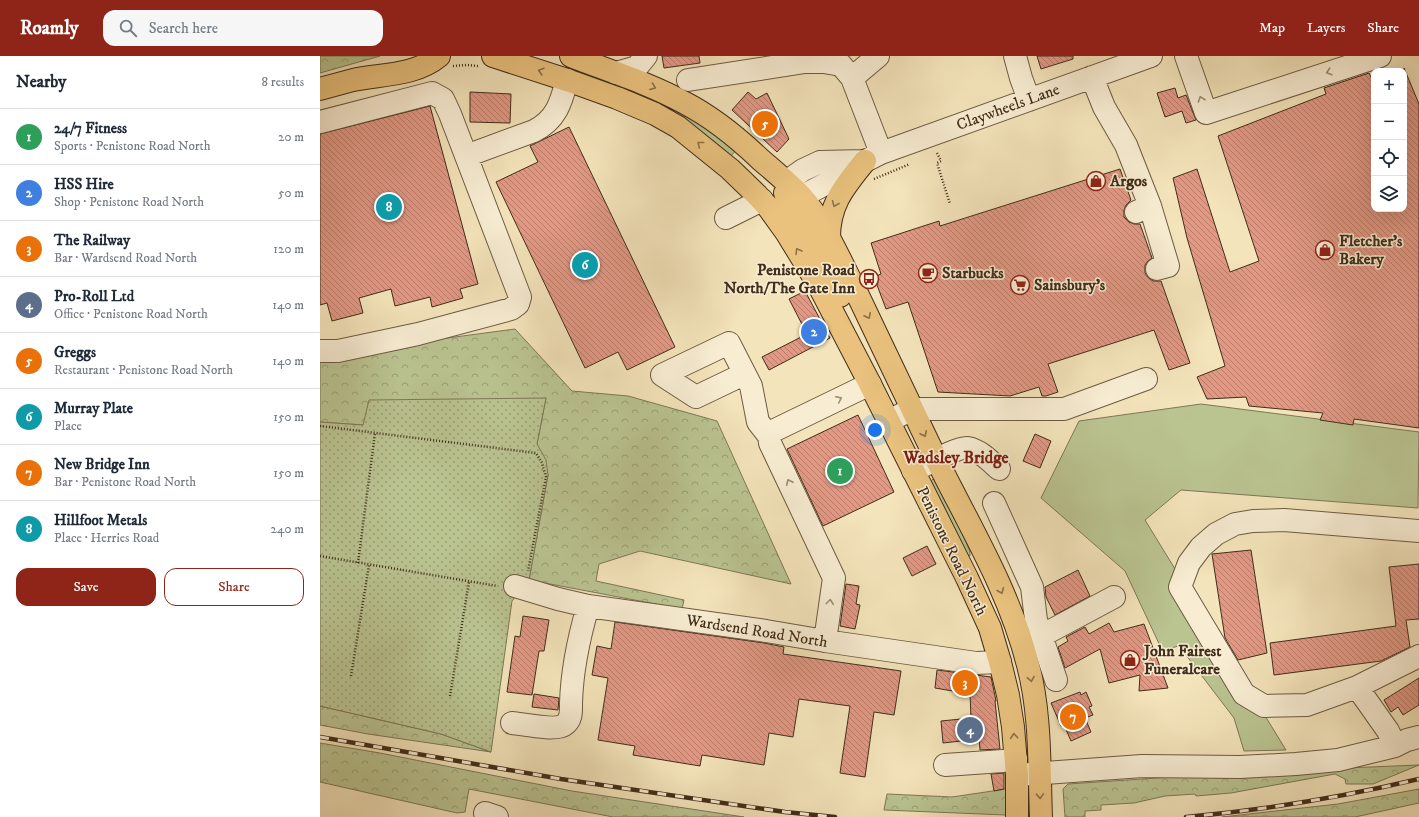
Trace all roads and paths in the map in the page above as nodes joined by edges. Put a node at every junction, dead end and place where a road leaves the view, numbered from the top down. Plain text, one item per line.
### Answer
1 (403, 56) edge
2 (571, 56) edge
3 (646, 56) edge
4 (878, 56) edge
5 (1015, 56) edge
6 (1150, 56) edge
7 (1186, 56) edge
8 (1380, 56) edge
9 (446, 61) edge
10 (488, 61) edge
11 (748, 64) edge
12 (616, 73) junction
13 (380, 76) junction
14 (852, 78) junction
15 (1092, 78) junction
16 (567, 80) junction
17 (688, 80) dead end
18 (320, 89) edge
19 (1029, 100) junction
20 (320, 122) edge
21 (937, 152) dead end
22 (466, 156) junction
23 (873, 157) junction
24 (792, 194) junction
25 (765, 203) junction
26 (950, 204) dead end
27 (726, 218) dead end
28 (830, 241) junction
29 (1157, 270) dead end
30 (320, 351) edge
31 (857, 359) junction
32 (744, 374) dead end
33 (1146, 379) dead end
34 (870, 384) junction
35 (912, 409) junction
36 (888, 421) junction
37 (320, 426) edge
38 (375, 433) junction
39 (769, 436) junction
40 (936, 460) junction
41 (999, 469) dead end
42 (914, 471) junction
43 (994, 503) dead end
44 (1419, 531) edge
45 (320, 556) edge
46 (358, 562) junction
47 (369, 565) junction
48 (469, 582) junction
49 (520, 587) junction
50 (1114, 597) dead end
51 (588, 606) junction
52 (1031, 639) junction
53 (825, 641) junction
54 (1419, 656) edge
55 (1000, 662) junction
56 (351, 676) dead end
57 (1056, 680) dead end
58 (1357, 687) junction
59 (450, 696) dead end
60 (512, 723) dead end
61 (1419, 737) edge
62 (1395, 746) junction
63 (945, 765) dead end
64 (1016, 767) junction
65 (1039, 774) junction
66 (1017, 817) edge
67 (1041, 817) edge

1 - 13 main road
2 - 12 main road, Penistone Road North
3 - 12 street
4 - 14 street
5 - 19 street
6 - 15 street, Claywheels Lane
8 -> 7 street
9 - 10 path
9 - 13 main road
16 -> 10 main road, Penistone Road North
11 - 14 street
11 - 17 street
12 -> 24 main road, Penistone Road North
13 - 18 main road
14 - 23 street
15 - 19 street, Claywheels Lane
15 - 29 street
16 - 22 street
25 -> 16 main road, Penistone Road North
19 - 23 street, Claywheels Lane
20 - 22 street
21 - 26 path
22 - 30 street
23 - 24 street, Claywheels Lane
23 -> 28 main road
24 - 25 main road
24 - 28 main road, Penistone Road North
24 - 31 main road
25 - 27 street
31 -> 25 main road, Penistone Road North
28 -> 35 main road, Penistone Road North
31 - 34 main road, Penistone Road North
32 - 39 street
33 - 35 street
34 - 36 main road, Penistone Road North
39 -> 34 street
35 - 36 street
35 -> 40 main road, Penistone Road North
36 - 42 main road, Penistone Road North
37 - 38 path
38 - 46 path
38 - 49 path
53 -> 39 street
40 - 41 street
40 - 42 street
40 -> 52 main road, Penistone Road North
42 - 55 main road, Penistone Road North
43 - 52 street
44 - 58 street
45 - 46 path
46 - 47 path
47 - 48 path
47 - 56 path
48 - 49 path
48 - 59 path
49 - 51 street, Wardsend Road North
50 - 52 street
51 - 53 street, Wardsend Road North
51 - 60 street
52 - 55 main road
52 - 57 street
52 -> 65 main road, Penistone Road North
53 - 55 street, Wardsend Road North
54 - 58 street
64 -> 55 main road, Penistone Road North
58 - 62 street
61 - 62 street
62 - 65 street
63 - 64 street
64 - 65 street
64 - 66 main road, Penistone Road North
65 -> 67 main road, Penistone Road North

